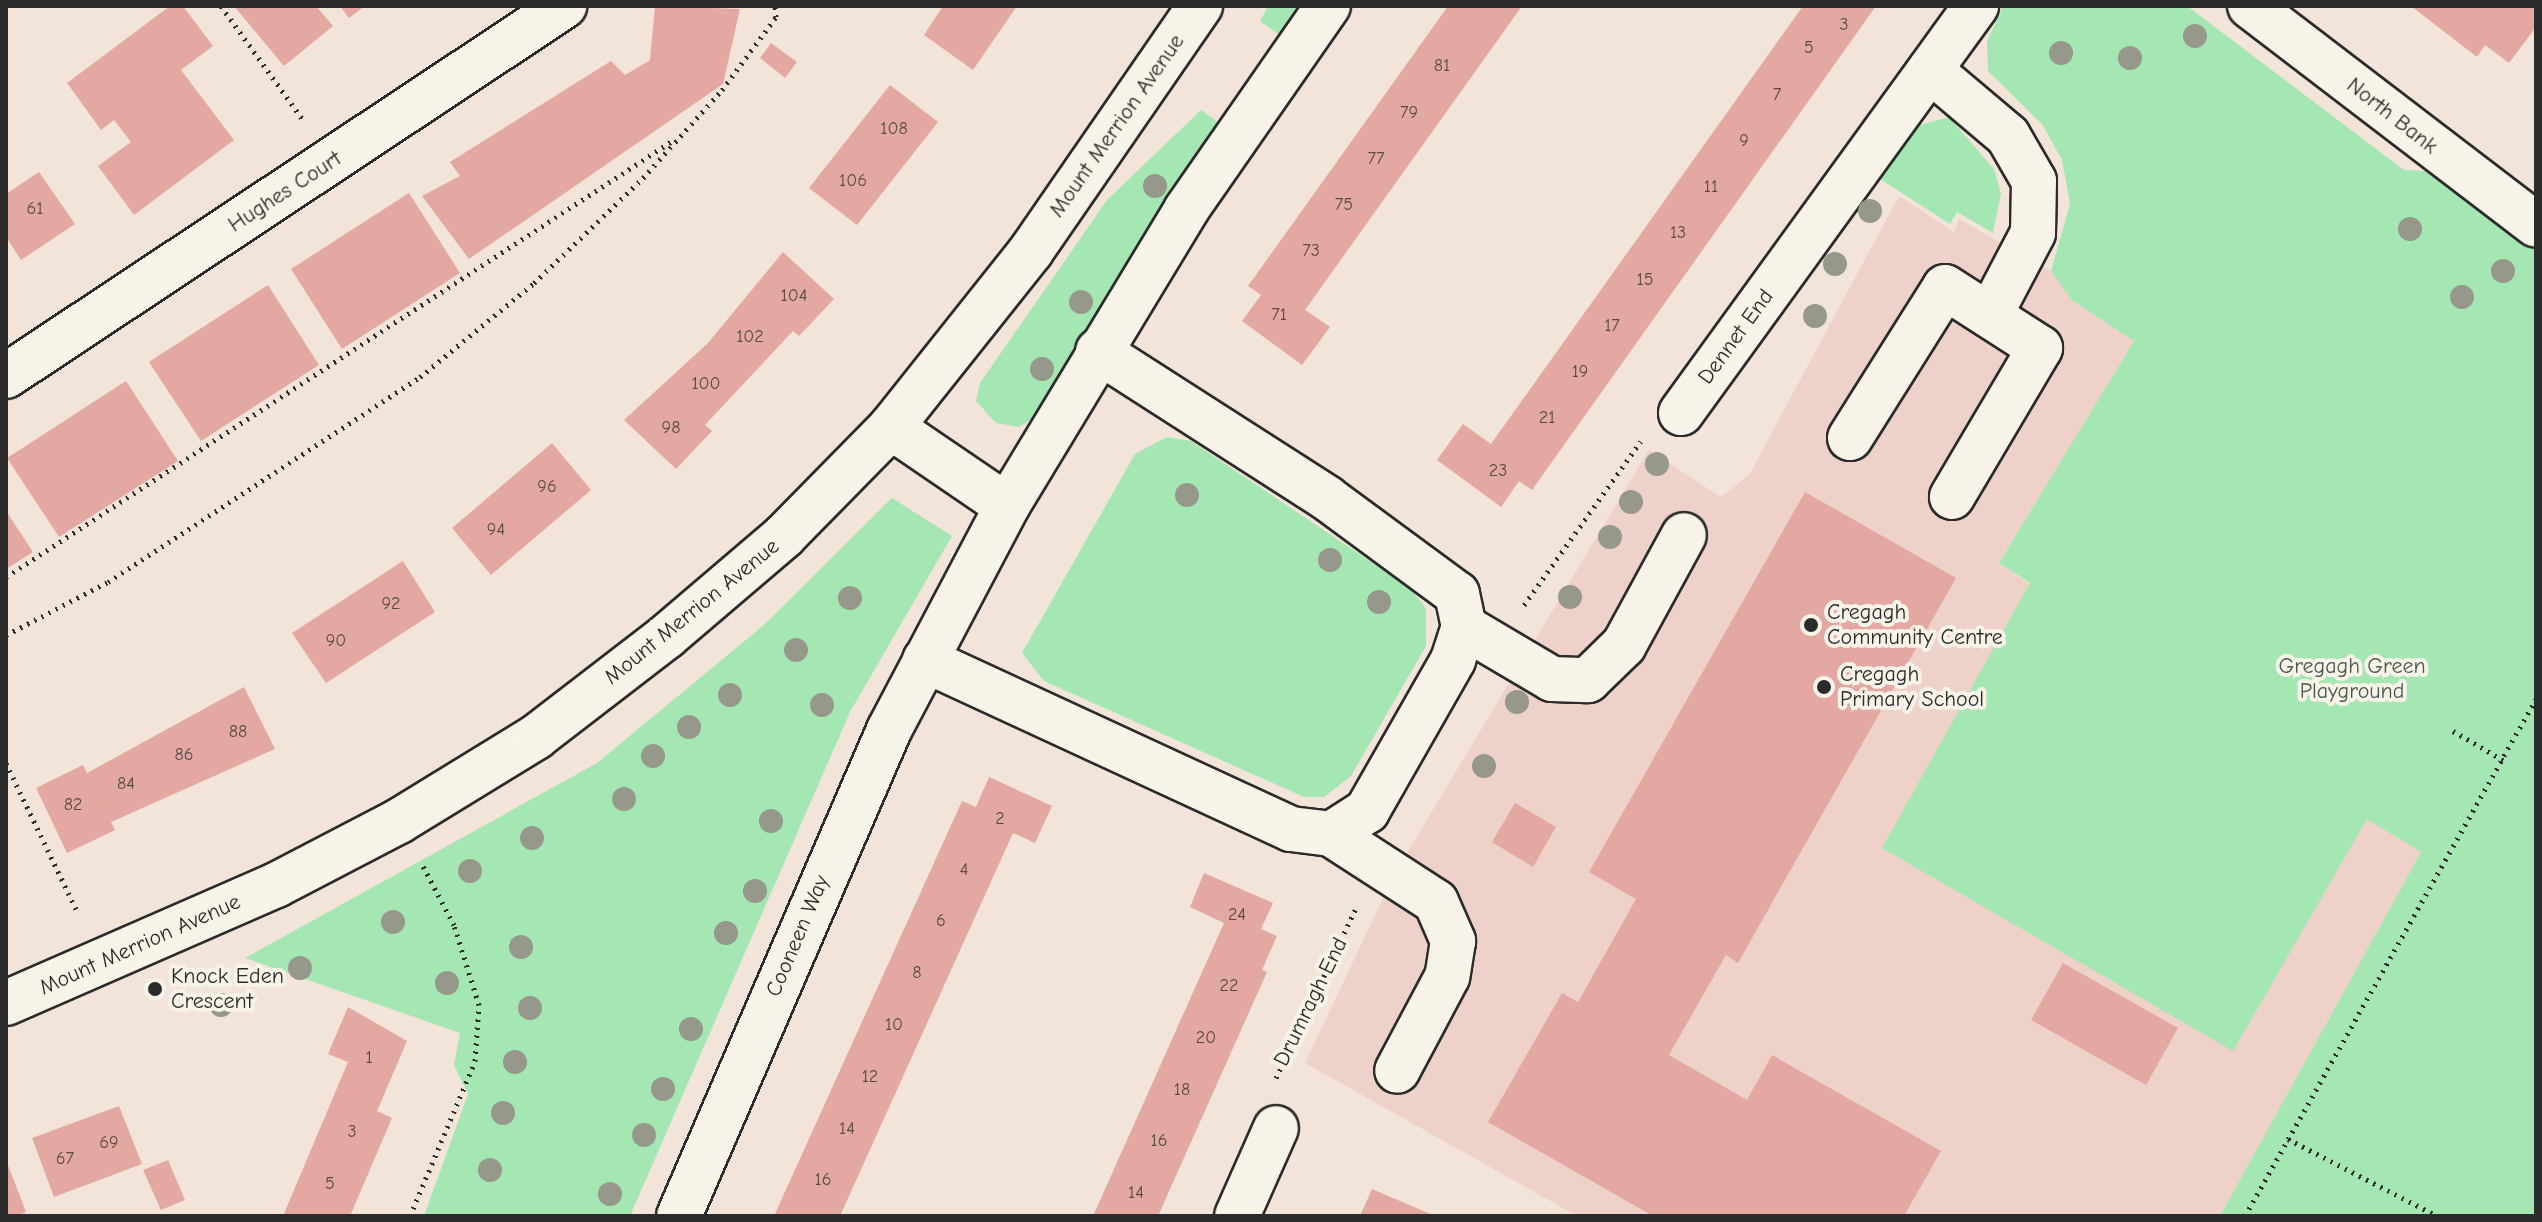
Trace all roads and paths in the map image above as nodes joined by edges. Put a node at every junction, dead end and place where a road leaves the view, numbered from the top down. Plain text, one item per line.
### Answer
1 (221, 6) edge
2 (564, 6) edge
3 (775, 6) edge
4 (1200, 6) edge
5 (1328, 6) edge
6 (1976, 6) edge
7 (2250, 6) edge
8 (1930, 70) junction
9 (683, 134) junction
10 (333, 160) junction
11 (2530, 209) edge
12 (1990, 315) junction
13 (1098, 351) junction
14 (6, 376) edge
15 (1681, 413) joint
16 (891, 427) junction
17 (1850, 438) dead end
18 (1952, 497) dead end
19 (1007, 506) junction
20 (1684, 535) dead end
21 (6, 577) edge
22 (1464, 627) junction
23 (6, 635) edge
24 (925, 660) junction
25 (2536, 699) edge
26 (2453, 731) dead end
27 (2503, 760) junction
28 (6, 763) edge
29 (399, 821) junction
30 (1331, 834) junction
31 (78, 913) dead end
32 (6, 1003) edge
33 (1397, 1071) dead end
34 (1276, 1128) joint
35 (2288, 1139) junction
36 (2433, 1214) dead end
37 (410, 1216) edge
38 (679, 1216) edge
39 (1237, 1216) edge
40 (2245, 1216) edge

1 - 10 path
2 - 10 street, Hughes Court
3 - 9 path
4 - 16 street, Mount Merrion Avenue
5 - 13 street
6 - 8 street, Dennet End
7 - 11 street, North Bank
8 - 12 street
8 - 15 street, Dennet End
9 - 21 path
9 - 23 path
10 - 14 street, Hughes Court
12 - 17 street
12 - 18 street
13 - 19 street, Cooneen Way
13 - 22 street
15 - 22 path
16 - 19 street
16 - 29 street, Mount Merrion Avenue
19 - 24 street, Cooneen Way
20 - 22 street
22 - 30 street
24 - 30 street
24 - 38 street, Cooneen Way
25 - 27 path
26 - 27 path
27 - 35 path
28 - 31 path
29 - 32 street, Mount Merrion Avenue
29 - 37 path
30 - 33 street
30 - 34 path, Drumragh End
34 - 39 street
35 - 36 path
35 - 40 path

